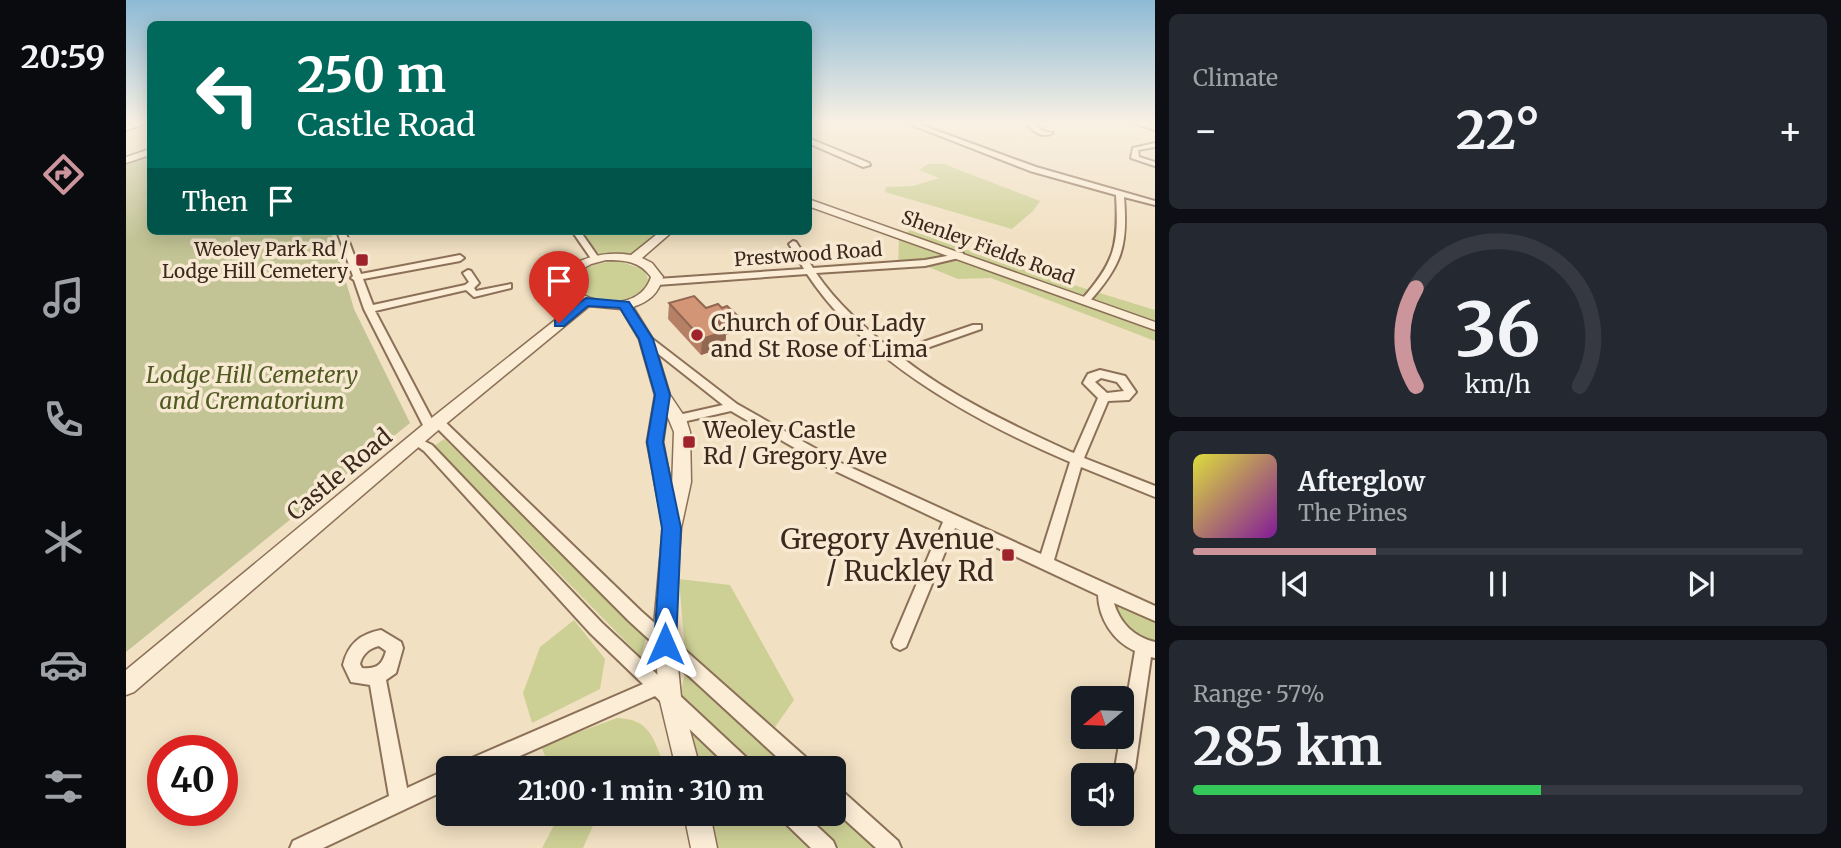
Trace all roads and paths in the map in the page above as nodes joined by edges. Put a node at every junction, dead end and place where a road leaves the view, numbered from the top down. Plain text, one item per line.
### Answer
1 (858, 162) edge
2 (1014, 162) edge
3 (866, 165) dead end
4 (1120, 194) junction
5 (1155, 202) edge
6 (812, 203) edge
7 (342, 235) edge
8 (579, 235) edge
9 (663, 235) edge
10 (793, 244) dead end
11 (960, 255) junction
12 (460, 258) dead end
13 (595, 258) junction
14 (634, 259) junction
15 (811, 272) junction
16 (468, 273) dead end
17 (356, 278) junction
18 (657, 282) junction
19 (508, 286) dead end
20 (468, 287) junction
21 (1085, 301) junction
22 (586, 302) junction
23 (625, 304) junction
24 (369, 309) junction
25 (1155, 326) edge
26 (977, 327) dead end
27 (646, 339) junction
28 (893, 355) junction
29 (663, 395) junction
30 (1104, 397) dead end
31 (733, 407) junction
32 (678, 419) junction
33 (428, 430) junction
34 (1077, 460) junction
35 (1155, 492) edge
36 (951, 520) junction
37 (672, 528) junction
38 (1046, 563) junction
39 (1106, 592) junction
40 (1155, 614) edge
41 (900, 642) dead end
42 (665, 644) junction
43 (1150, 649) edge
44 (377, 677) dead end
45 (126, 684) edge
46 (664, 692) junction
47 (502, 756) edge
48 (684, 756) edge
49 (731, 756) edge
50 (790, 756) edge
51 (1126, 763) edge
52 (436, 784) edge
53 (400, 801) junction
54 (846, 808) edge
55 (699, 826) edge
56 (803, 826) edge
57 (300, 848) edge
58 (704, 848) edge
59 (826, 848) edge
60 (891, 848) edge

1 - 3 street
2 - 4 street
4 - 5 street
4 - 21 street
6 - 11 street, Shenley Fields Road
7 - 17 street
8 - 13 street
9 - 14 street
10 - 15 street
11 - 15 street, Prestwood Road
11 - 21 street, Shenley Fields Road
12 - 17 street
13 - 14 street
13 - 22 street
14 - 18 street
15 - 18 street, Prestwood Road
15 - 28 street
16 - 20 street
17 - 24 street
18 - 23 street
19 - 20 street
20 - 24 street
21 - 25 street, Shenley Fields Road
22 - 23 street
22 - 33 street, Castle Road
23 - 27 street
24 - 33 street
26 - 28 street
27 - 29 street
27 - 31 street
28 - 34 street
29 - 32 street
29 - 37 street
30 - 34 street
31 - 32 street
31 - 36 street
32 - 37 street
33 - 42 street
33 - 45 street, Castle Road
33 - 46 street
34 - 35 street
34 - 38 street
36 - 38 street
36 - 41 street
37 - 42 street
38 - 39 street
39 - 40 street
39 - 43 street
42 - 46 street
42 - 50 street
43 - 51 street
44 - 53 street
46 - 47 street
46 - 48 street
46 - 49 street
52 - 53 street
53 - 57 street
54 - 60 street
55 - 58 street
56 - 59 street

